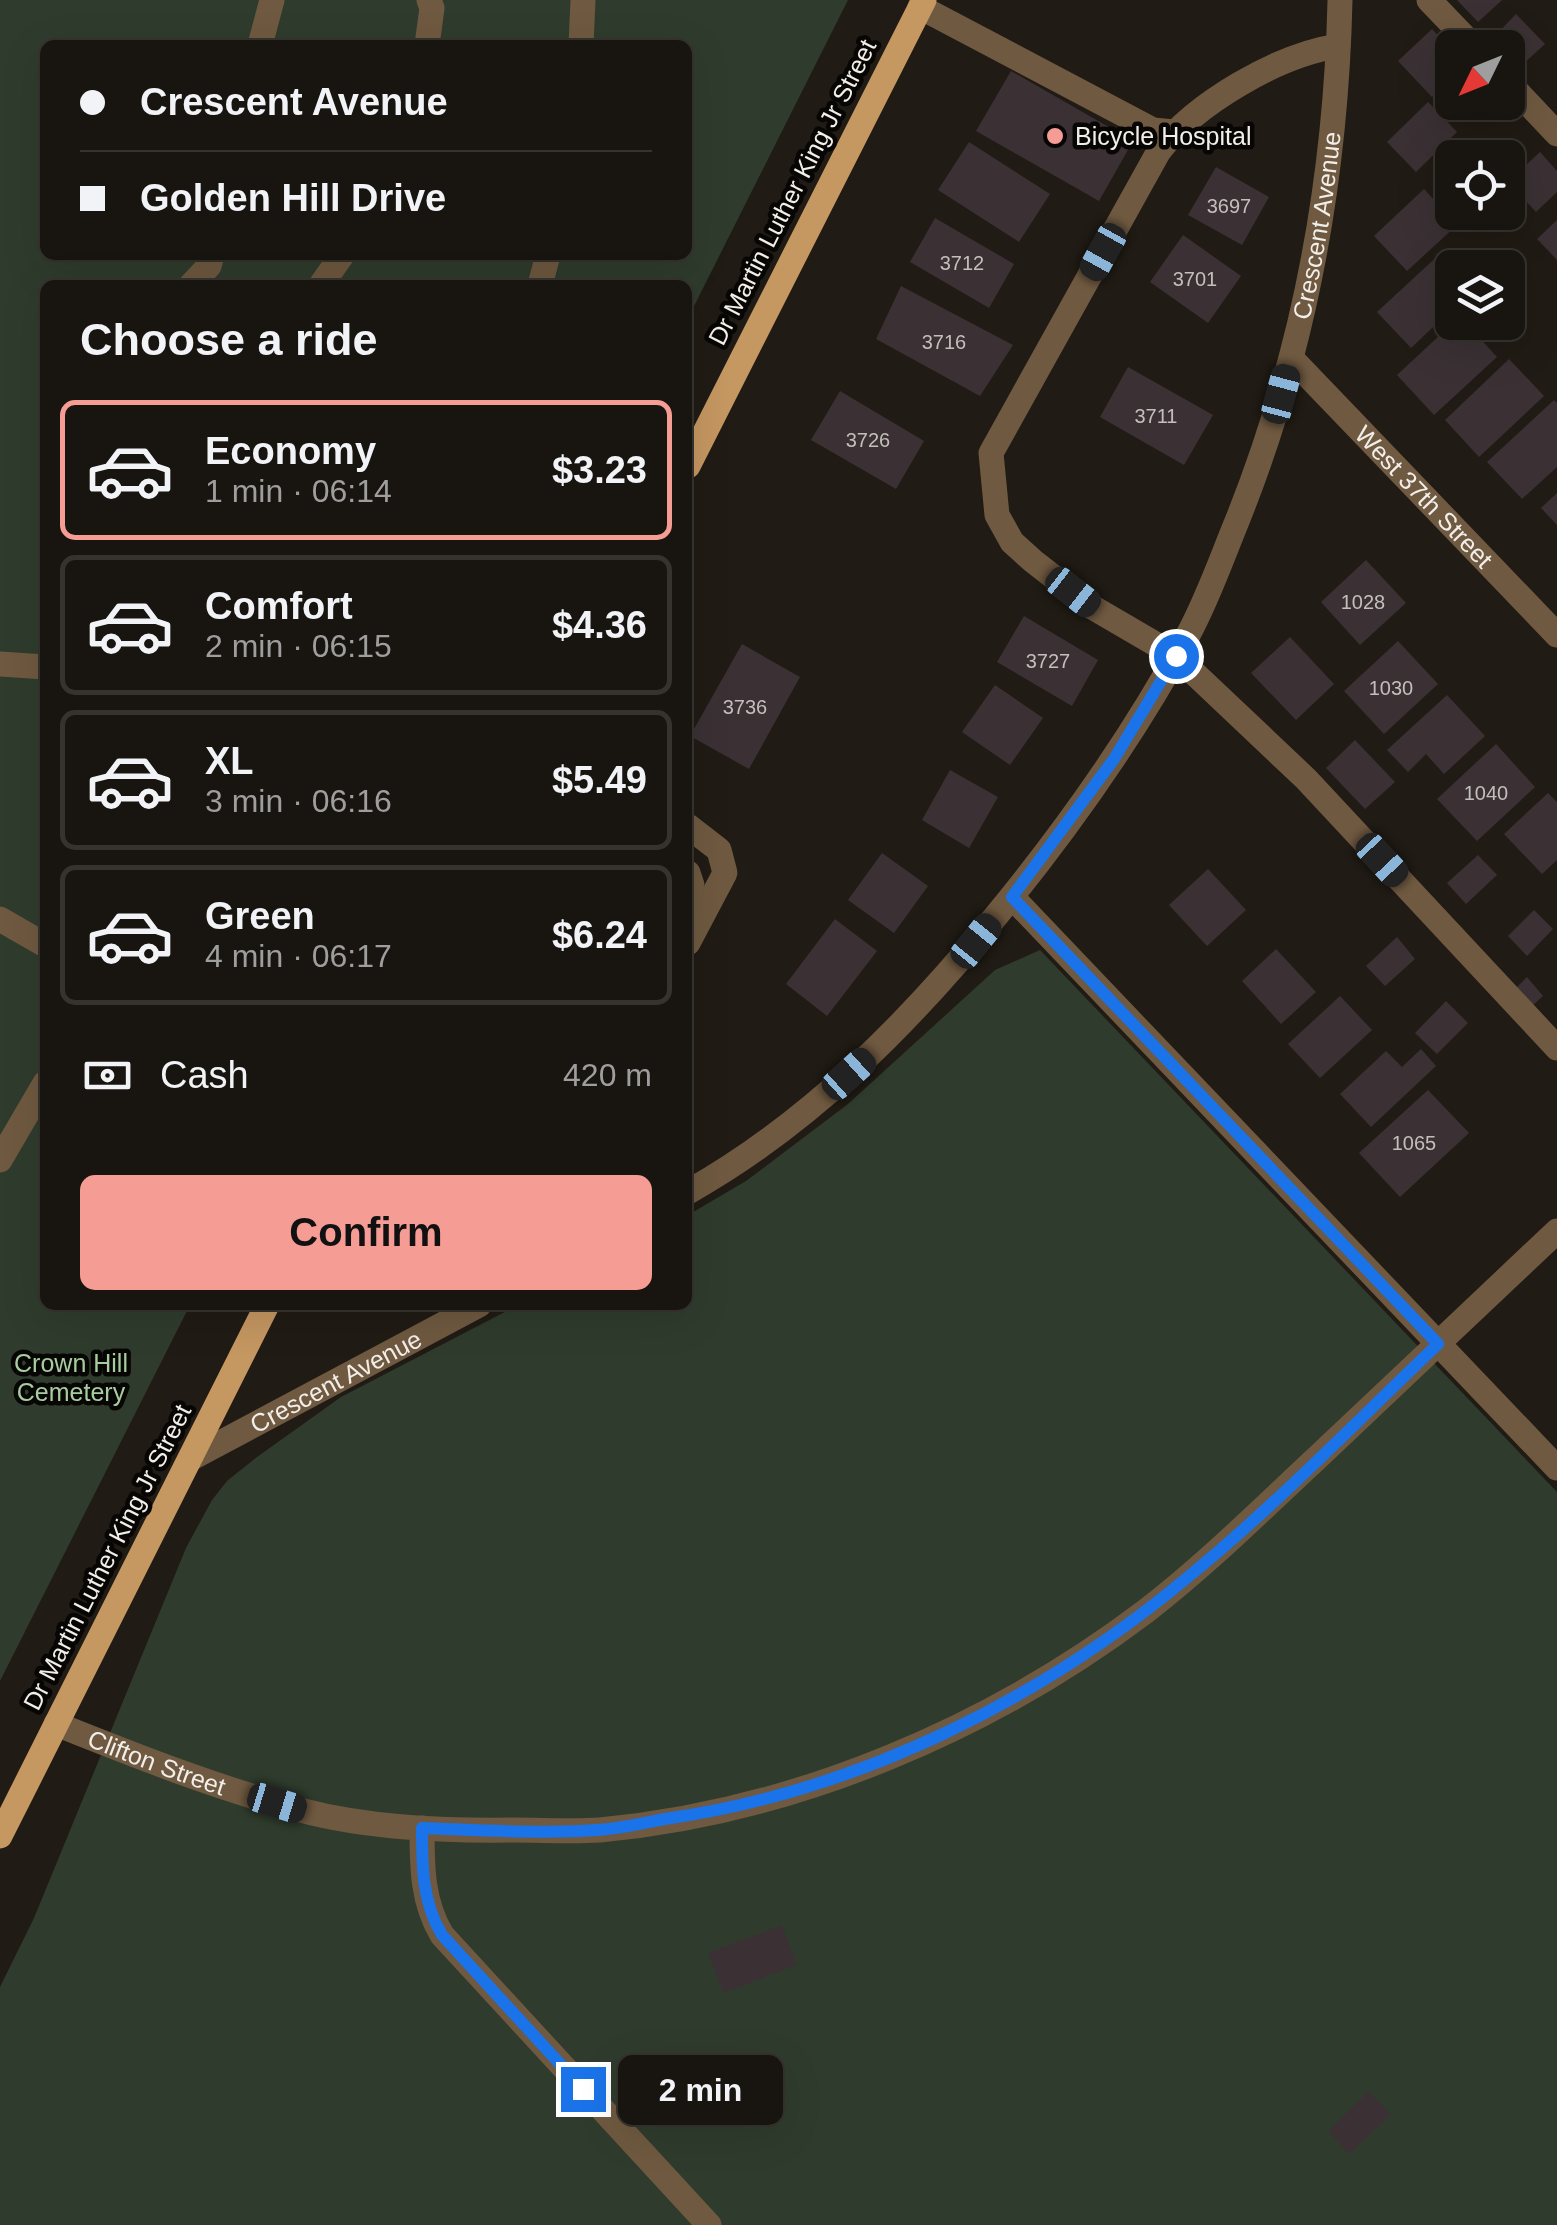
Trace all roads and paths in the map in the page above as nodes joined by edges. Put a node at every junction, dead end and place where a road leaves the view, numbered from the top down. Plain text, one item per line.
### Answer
1 (272, 0) edge
2 (429, 0) edge
3 (583, 0) edge
4 (1340, 0) edge
5 (1429, 0) edge
6 (922, 4) edge
7 (1457, 30) edge
8 (261, 40) edge
9 (428, 40) edge
10 (581, 40) edge
11 (1338, 46) junction
12 (1525, 100) edge
13 (1174, 132) junction
14 (1557, 134) edge
15 (211, 260) edge
16 (196, 280) edge
17 (1291, 358) junction
18 (692, 458) edge
19 (1557, 635) edge
20 (1176, 656) junction
21 (0, 664) edge
22 (40, 667) edge
23 (692, 829) edge
24 (1012, 897) junction
25 (0, 919) edge
26 (692, 935) edge
27 (40, 942) edge
28 (1557, 1048) edge
29 (40, 1092) edge
30 (0, 1160) edge
31 (692, 1190) edge
32 (1557, 1231) edge
33 (264, 1310) edge
34 (470, 1310) edge
35 (1438, 1344) junction
36 (190, 1459) junction
37 (1557, 1468) edge
38 (56, 1724) junction
39 (422, 1828) junction
40 (0, 1836) edge
41 (709, 2225) edge

1 - 8 street
2 - 9 street
3 - 10 street
4 - 11 street, Crescent Avenue
5 - 7 street
6 - 13 street
6 - 18 main road, Dr Martin Luther King Jr Street
11 - 13 street
11 - 17 street, Crescent Avenue
12 - 14 street
13 - 20 street
15 - 16 street
17 - 19 street, West 37th Street
17 - 20 street, Crescent Avenue
20 - 24 street, Crescent Avenue
20 - 28 street
21 - 22 street
23 - 26 street
24 - 31 street, Crescent Avenue
24 - 35 street
25 - 27 street
29 - 30 street
32 - 35 street, Clifton Street
33 - 36 main road, Dr Martin Luther King Jr Street
34 - 36 street, Crescent Avenue
35 - 37 street
35 - 39 street, Clifton Street
36 - 38 main road, Dr Martin Luther King Jr Street
38 - 39 street, Clifton Street
38 - 40 main road, Dr Martin Luther King Jr Street
39 - 41 street

